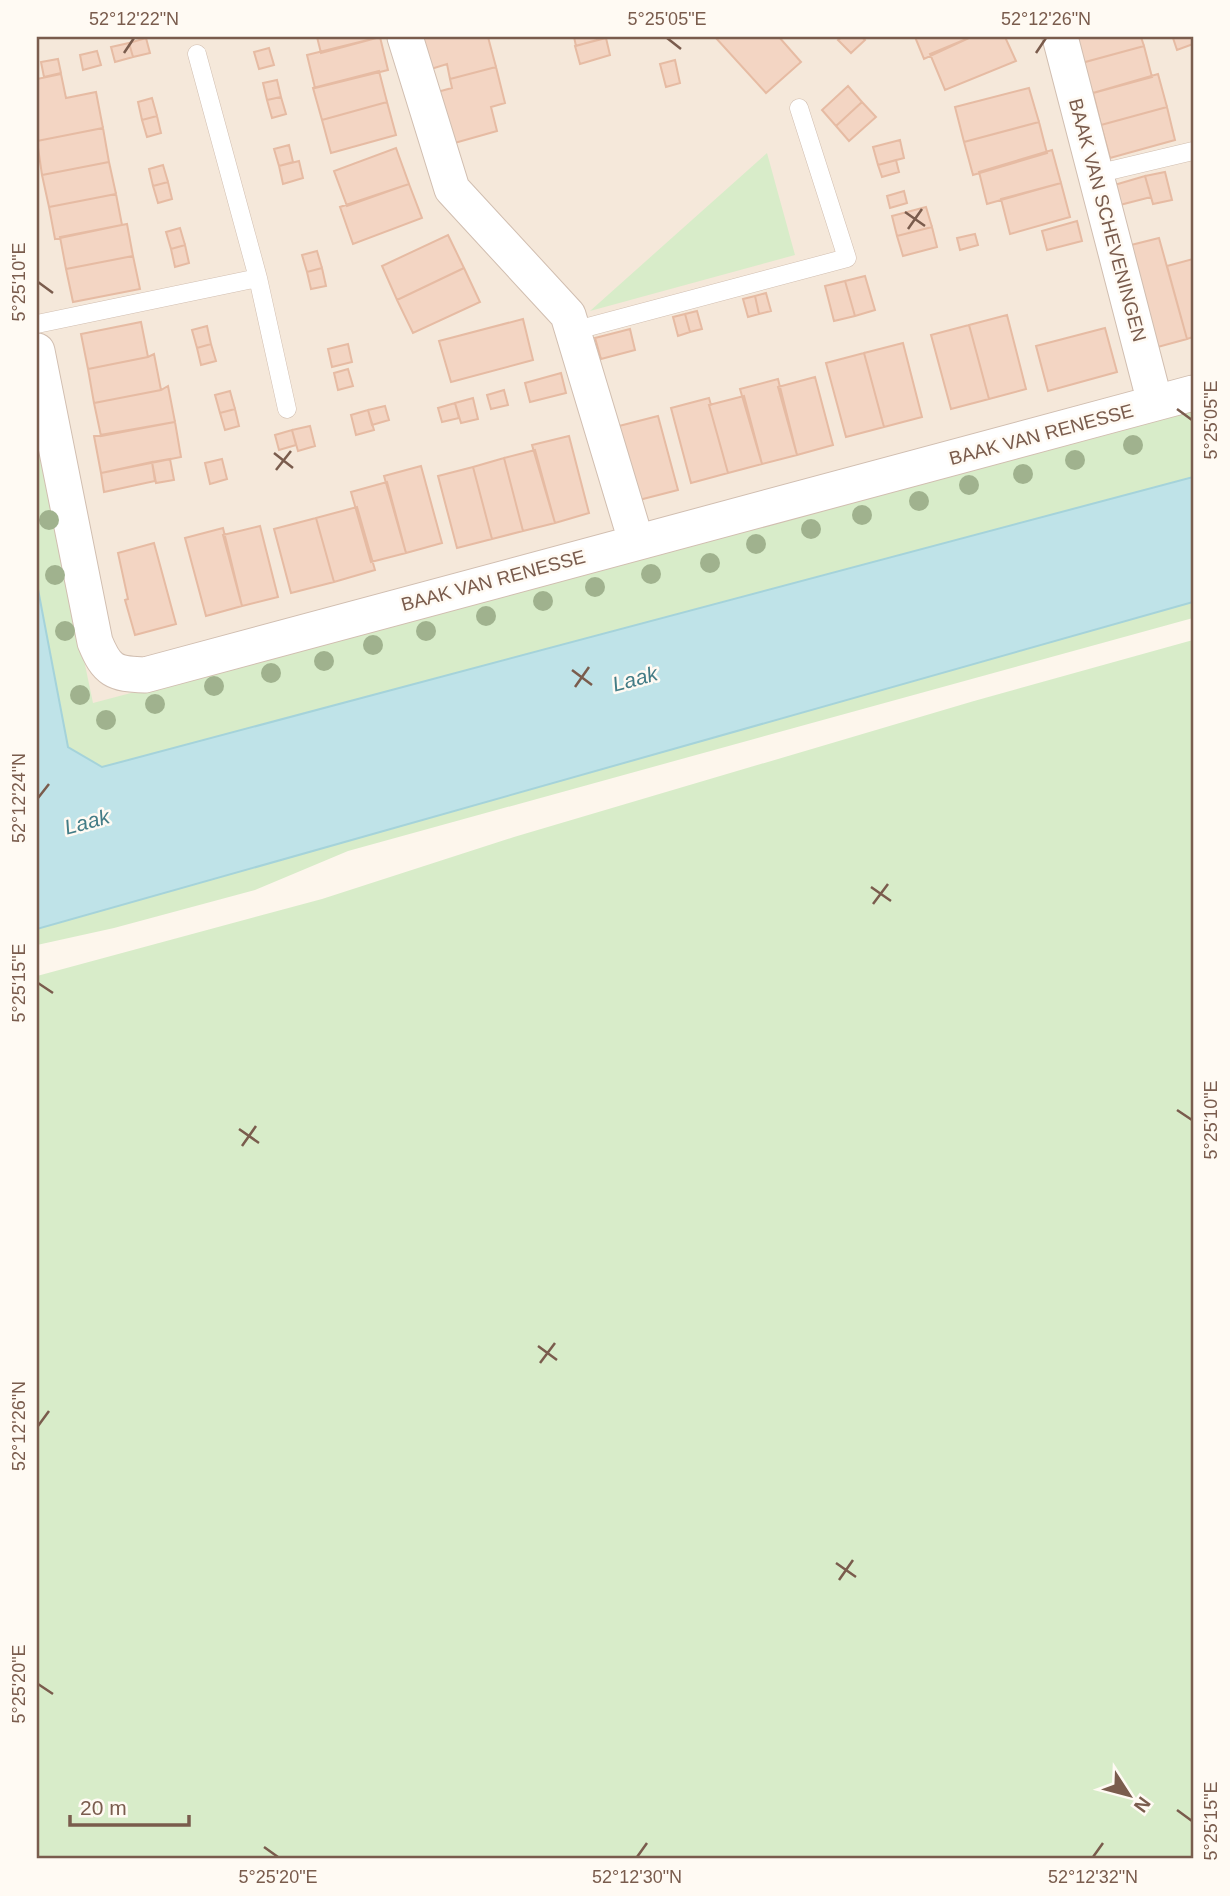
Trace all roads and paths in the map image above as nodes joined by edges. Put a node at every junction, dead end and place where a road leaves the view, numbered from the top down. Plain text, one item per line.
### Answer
1 (405, 37) edge
2 (1060, 37) edge
3 (197, 54) dead end
4 (799, 108) dead end
5 (1193, 151) edge
6 (1096, 174) junction
7 (258, 278) junction
8 (37, 324) edge
9 (573, 331) junction
10 (37, 351) edge
11 (1193, 393) edge
12 (1155, 403) junction
13 (287, 410) dead end
14 (636, 541) junction

1 - 9 street
2 - 6 street, BAAK VAN SCHEVENINGEN
3 - 7 lane
4 - 9 lane
5 - 6 lane
6 - 12 street, BAAK VAN SCHEVENINGEN
7 - 8 lane
7 - 13 lane
9 - 14 street
10 - 14 street, BAAK VAN RENESSE
11 - 12 street, BAAK VAN RENESSE
12 - 14 street, BAAK VAN RENESSE

